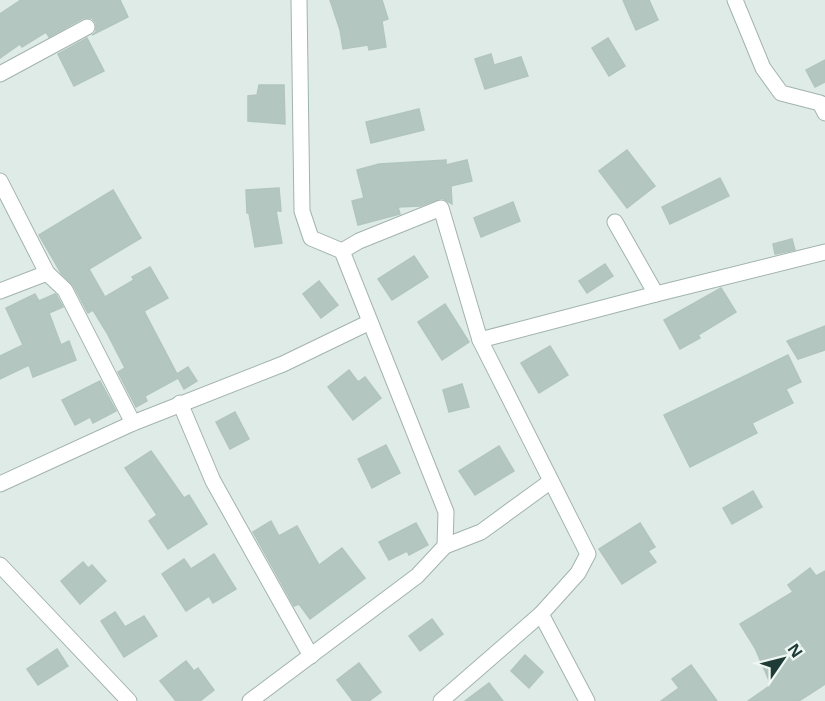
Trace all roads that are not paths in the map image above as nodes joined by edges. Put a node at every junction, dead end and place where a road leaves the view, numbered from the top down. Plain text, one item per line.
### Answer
1 (299, 0) edge
2 (735, 0) edge
3 (87, 27) dead end
4 (0, 74) edge
5 (825, 112) edge
6 (0, 181) edge
7 (615, 222) dead end
8 (342, 251) junction
9 (823, 257) edge
10 (47, 273) junction
11 (0, 291) edge
12 (656, 294) junction
13 (370, 322) junction
14 (480, 340) junction
15 (180, 403) junction
16 (133, 423) junction
17 (551, 482) junction
18 (0, 484) edge
19 (445, 546) junction
20 (0, 565) edge
21 (541, 614) junction
22 (311, 656) junction
23 (129, 701) edge
24 (250, 701) edge
25 (441, 701) edge
26 (587, 701) edge

1 - 8 street
2 - 5 street
3 - 4 street
6 - 10 street
7 - 12 street
8 - 13 street
8 - 14 street
9 - 12 street
10 - 11 street
10 - 16 street
12 - 14 street
13 - 15 street
13 - 19 street
14 - 17 street
15 - 16 street
15 - 22 street
16 - 18 street
17 - 19 street
17 - 21 street
19 - 22 street
20 - 23 street
21 - 25 street
21 - 26 street
22 - 24 street

